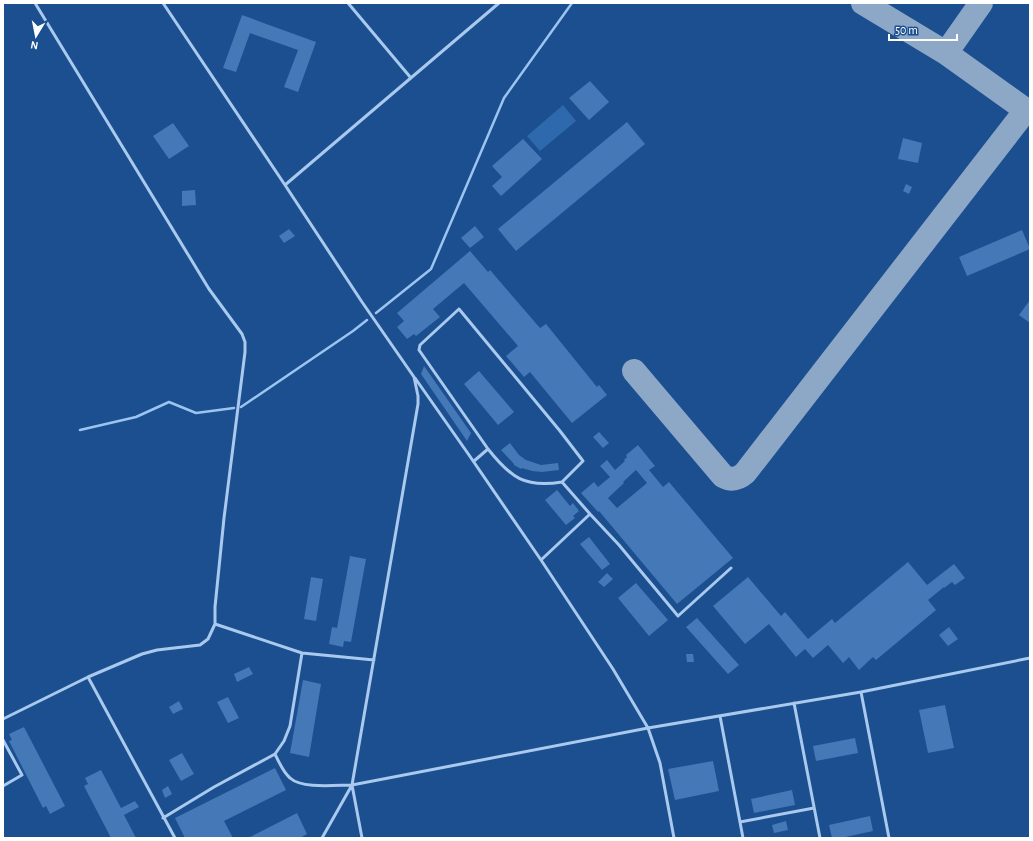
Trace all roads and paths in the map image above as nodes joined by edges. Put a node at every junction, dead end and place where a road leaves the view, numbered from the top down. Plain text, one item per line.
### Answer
1 (35, 3) edge
2 (162, 3) edge
3 (348, 3) edge
4 (499, 3) edge
5 (411, 78) junction
6 (285, 186) junction
7 (414, 377) junction
8 (488, 449) junction
9 (474, 461) junction
10 (562, 482) junction
11 (590, 514) junction
12 (541, 560) junction
13 (731, 568) dead end
14 (215, 624) junction
15 (302, 653) junction
16 (1030, 658) edge
17 (374, 660) junction
18 (88, 677) junction
19 (862, 692) junction
20 (794, 703) junction
21 (720, 716) junction
22 (3, 719) edge
23 (648, 728) junction
24 (3, 740) edge
25 (275, 754) junction
26 (352, 785) junction
27 (3, 786) edge
28 (814, 808) junction
29 (163, 818) junction
30 (740, 822) junction
31 (175, 838) edge
32 (322, 838) edge
33 (362, 838) edge
34 (674, 838) edge
35 (743, 838) edge
36 (820, 838) edge
37 (889, 838) edge

1 - 14 lane
2 - 6 lane
3 - 5 lane
4 - 5 lane
5 - 6 lane
6 - 7 lane
7 - 9 lane
7 - 17 lane
8 - 9 lane
8 - 10 lane
8 - 10 lane
9 - 12 lane
10 - 11 lane
11 - 12 lane
11 - 13 lane
12 - 23 lane
14 - 15 lane
14 - 18 lane
15 - 17 lane
15 - 25 lane
16 - 19 lane
17 - 26 lane
18 - 22 lane
18 - 29 lane
19 - 20 lane
19 - 37 lane
20 - 21 lane
20 - 28 lane
21 - 23 lane
21 - 30 lane
23 - 26 lane
23 - 34 lane
24 - 27 lane
25 - 26 lane
25 - 29 lane
26 - 32 lane
26 - 33 lane
28 - 30 lane
28 - 36 lane
29 - 31 lane
30 - 35 lane

